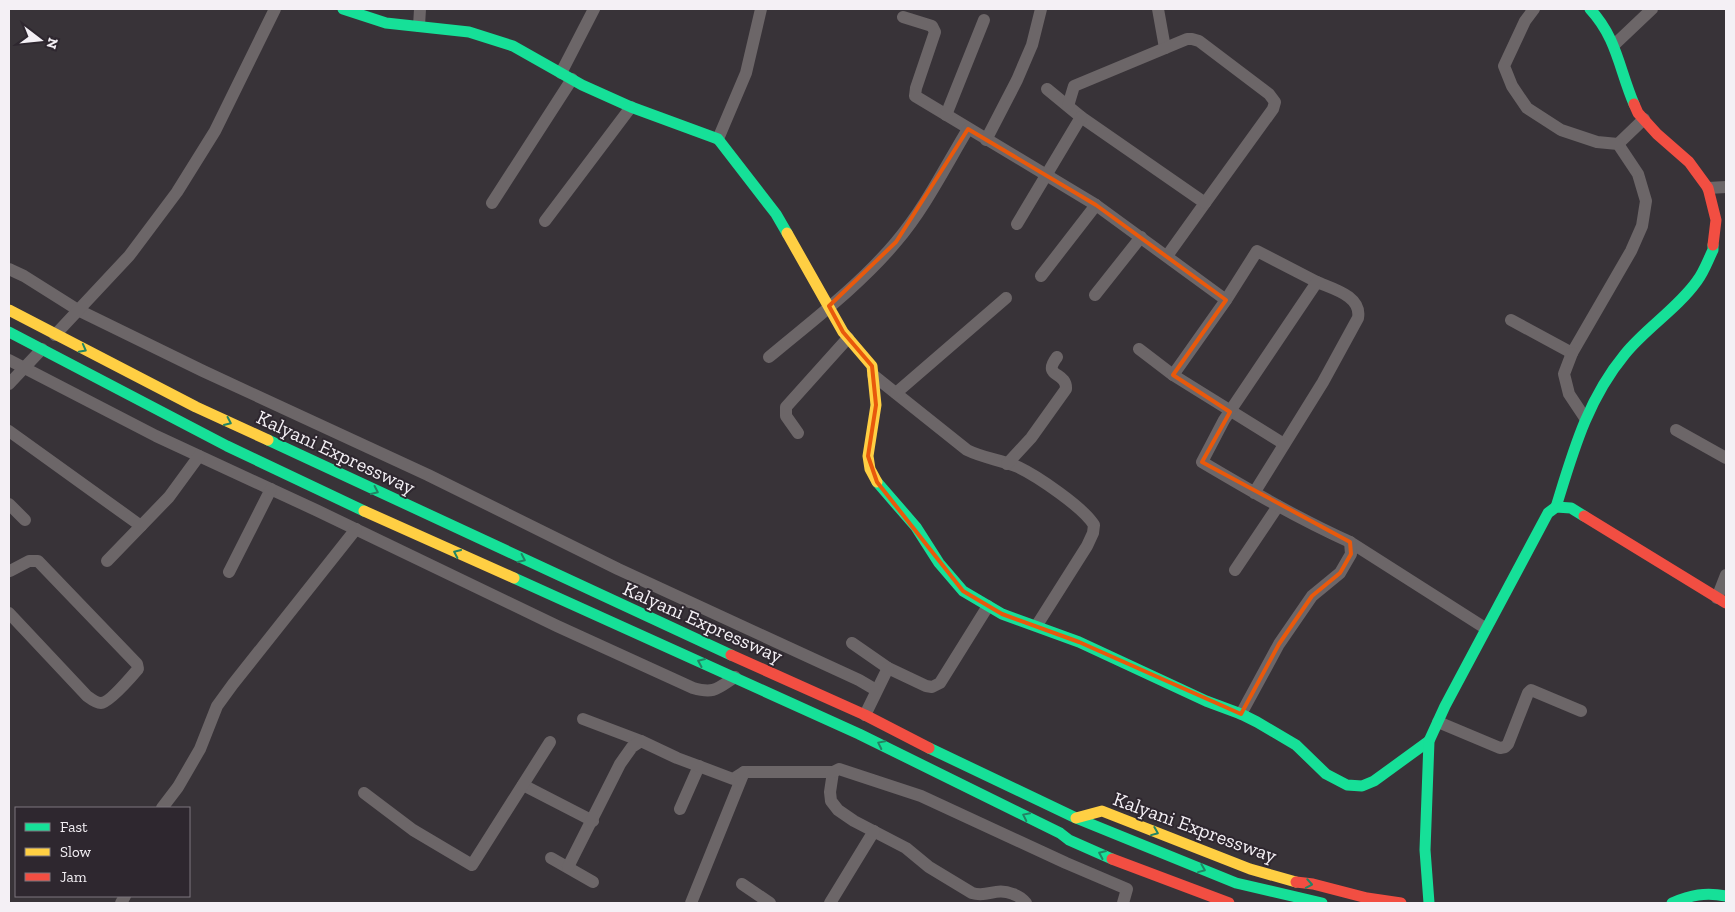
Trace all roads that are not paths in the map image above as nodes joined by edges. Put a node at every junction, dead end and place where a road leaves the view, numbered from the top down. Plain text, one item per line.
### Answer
1 (275, 9) edge
2 (343, 9) edge
3 (420, 9) edge
4 (594, 9) edge
5 (762, 9) edge
6 (1041, 9) edge
7 (1158, 9) edge
8 (1534, 9) edge
9 (1590, 9) edge
10 (1652, 9) edge
11 (904, 17) dead end
12 (984, 20) dead end
13 (419, 26) junction
14 (1614, 45) junction
15 (1166, 48) junction
16 (561, 72) junction
17 (572, 79) junction
18 (1047, 89) dead end
19 (1068, 106) junction
20 (631, 107) junction
21 (946, 115) junction
22 (1081, 117) junction
23 (1644, 119) junction
24 (968, 129) junction
25 (718, 139) junction
26 (986, 140) junction
27 (1618, 144) junction
28 (1047, 175) junction
29 (1726, 187) edge
30 (1708, 188) junction
31 (492, 203) dead end
32 (1205, 203) junction
33 (1096, 205) junction
34 (544, 221) dead end
35 (1017, 224) dead end
36 (1140, 237) junction
37 (1167, 256) junction
38 (9, 269) edge
39 (1041, 276) dead end
40 (1317, 282) junction
41 (1095, 295) dead end
42 (1006, 298) dead end
43 (1226, 300) junction
44 (829, 306) junction
45 (9, 310) edge
46 (76, 312) junction
47 (1511, 320) dead end
48 (59, 331) junction
49 (9, 332) edge
50 (848, 338) junction
51 (42, 349) junction
52 (1140, 349) dead end
53 (1572, 353) junction
54 (769, 357) dead end
55 (1057, 357) dead end
56 (9, 360) edge
57 (24, 367) junction
58 (873, 375) junction
59 (1173, 375) junction
60 (9, 384) edge
61 (896, 394) junction
62 (1230, 412) junction
63 (1585, 418) junction
64 (1676, 430) dead end
65 (9, 431) edge
66 (798, 433) dead end
67 (1284, 444) junction
68 (199, 456) junction
69 (1726, 458) edge
70 (1007, 464) junction
71 (271, 489) junction
72 (1254, 493) junction
73 (9, 504) edge
74 (1278, 506) junction
75 (1556, 506) junction
76 (26, 520) dead end
77 (141, 526) junction
78 (356, 529) junction
79 (1350, 542) junction
80 (107, 561) dead end
81 (1235, 570) dead end
82 (9, 571) edge
83 (229, 572) dead end
84 (1726, 575) edge
85 (1722, 601) edge
86 (988, 606) junction
87 (9, 613) edge
88 (1036, 625) junction
89 (1485, 628) junction
90 (852, 644) dead end
91 (888, 668) junction
92 (735, 677) junction
93 (876, 690) junction
94 (1581, 711) dead end
95 (1241, 714) junction
96 (865, 715) junction
97 (583, 720) dead end
98 (1438, 722) junction
99 (641, 741) junction
100 (1429, 741) junction
101 (550, 742) dead end
102 (699, 766) junction
103 (744, 772) junction
104 (833, 772) junction
105 (523, 785) junction
106 (364, 793) dead end
107 (163, 807) edge
108 (680, 809) dead end
109 (1076, 818) junction
110 (592, 821) junction
111 (874, 831) junction
112 (1069, 840) junction
113 (550, 858) dead end
114 (568, 867) junction
115 (593, 882) dead end
116 (742, 884) dead end
117 (1726, 896) edge
118 (691, 903) edge
119 (770, 903) edge
120 (830, 903) edge
121 (1026, 903) edge
122 (1123, 903) edge
123 (1204, 903) edge
124 (1229, 903) edge
125 (1322, 903) edge
126 (1401, 903) edge
127 (1429, 903) edge
128 (1672, 903) edge

1 - 46 street
2 - 13 main road
3 - 13 street
4 - 16 street
5 - 25 street
6 - 26 street
7 - 15 street
8 - 27 street
9 - 14 main road
10 - 14 street
11 - 21 street
12 - 21 street
13 - 16 main road
14 - 23 main road
15 - 19 street
15 - 32 street
16 - 17 main road
17 - 20 main road
17 - 31 street
18 - 19 street
19 - 22 street
20 - 25 main road
20 - 34 street
21 - 24 street
22 - 28 street
22 - 32 street
23 - 27 street
23 - 30 main road
24 - 26 street
24 - 44 street
25 - 44 main road
26 - 28 street
27 - 53 street
28 - 33 street
28 - 35 street
29 - 30 street
30 - 63 main road
32 - 37 street
33 - 36 street
33 - 39 street
36 - 37 street
36 - 41 street
37 - 43 street
38 - 46 street
40 - 43 street
40 - 62 street
40 - 67 street
42 - 61 street
43 - 59 street
44 - 50 main road
44 - 54 street
45 - 48 main road, Kalyani Expressway
46 - 48 street
46 - 93 street
47 - 53 street
48 -> 96 main road, Kalyani Expressway
49 - 51 main road, Kalyani Expressway
50 - 58 main road
50 - 66 street
51 - 57 street
92 -> 51 main road, Kalyani Expressway
52 - 59 street
53 - 63 street
55 - 70 street
56 - 57 street
57 - 60 street
57 - 68 street
58 - 61 street
58 - 86 main road
59 - 62 street
61 - 70 street
62 - 67 street
62 - 72 street
63 - 75 main road
64 - 69 street
65 - 77 street
67 - 72 street
68 - 71 street
68 - 77 street
70 - 88 street
71 - 78 street
71 - 83 street
72 - 74 street
73 - 76 street
74 - 79 street
74 - 81 street
75 - 85 main road
75 - 89 main road
77 - 80 street
78 - 92 street
78 - 107 street
79 - 89 street
79 - 95 street
82 - 87 street
84 - 85 street
86 - 88 main road
86 - 91 street
88 - 95 main road
89 - 98 main road
90 - 91 street
91 - 93 street
112 -> 92 main road, Kalyani Expressway
93 - 96 street
94 - 98 street
95 - 100 main road
96 - 109 main road, Kalyani Expressway
97 - 99 street
98 - 100 main road
99 - 102 street
99 - 110 street
100 - 127 main road
101 - 105 street
102 - 103 street
102 - 108 street
103 - 104 street
103 - 118 street
104 - 111 street
104 - 122 street
105 - 106 street
105 - 110 street
109 -> 125 main road
109 -> 126 main road, Kalyani Expressway
110 - 114 street
111 - 120 street
111 - 121 street
112 - 123 main road, Kalyani Expressway
124 -> 112 main road
113 - 114 street
114 - 115 street
116 - 119 street
117 - 128 main road

